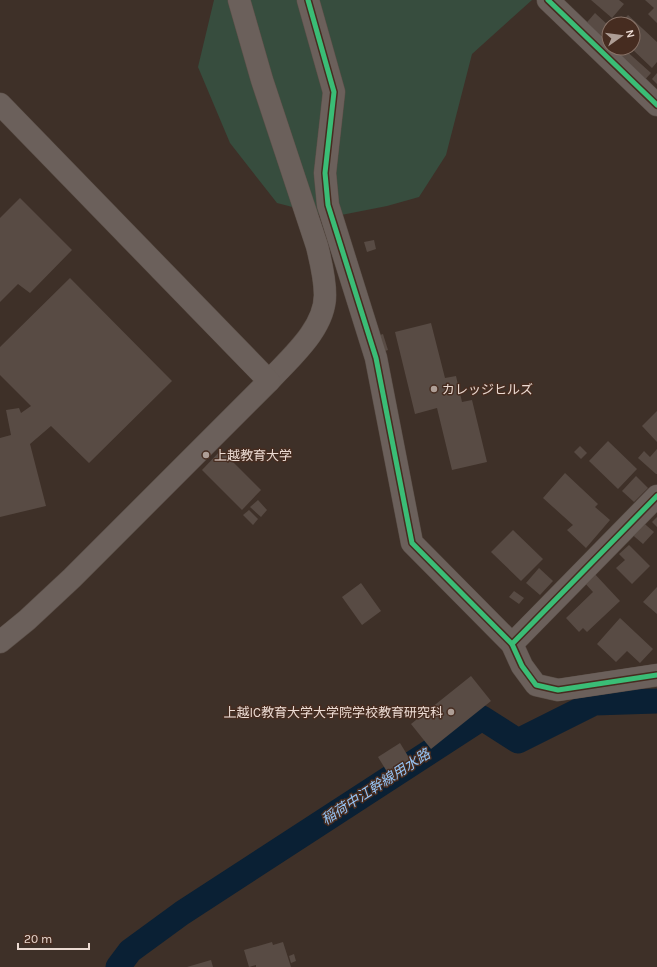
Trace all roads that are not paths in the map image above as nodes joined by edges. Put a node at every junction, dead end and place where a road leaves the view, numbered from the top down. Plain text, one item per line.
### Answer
1 (239, 0) edge
2 (308, 0) edge
3 (548, 0) edge
4 (0, 104) edge
5 (657, 105) edge
6 (269, 381) junction
7 (657, 496) edge
8 (0, 642) edge
9 (512, 644) junction
10 (657, 675) edge

1 - 6 street
2 - 9 street
3 - 5 street
4 - 6 street
6 - 8 street
7 - 9 street
9 - 10 street

